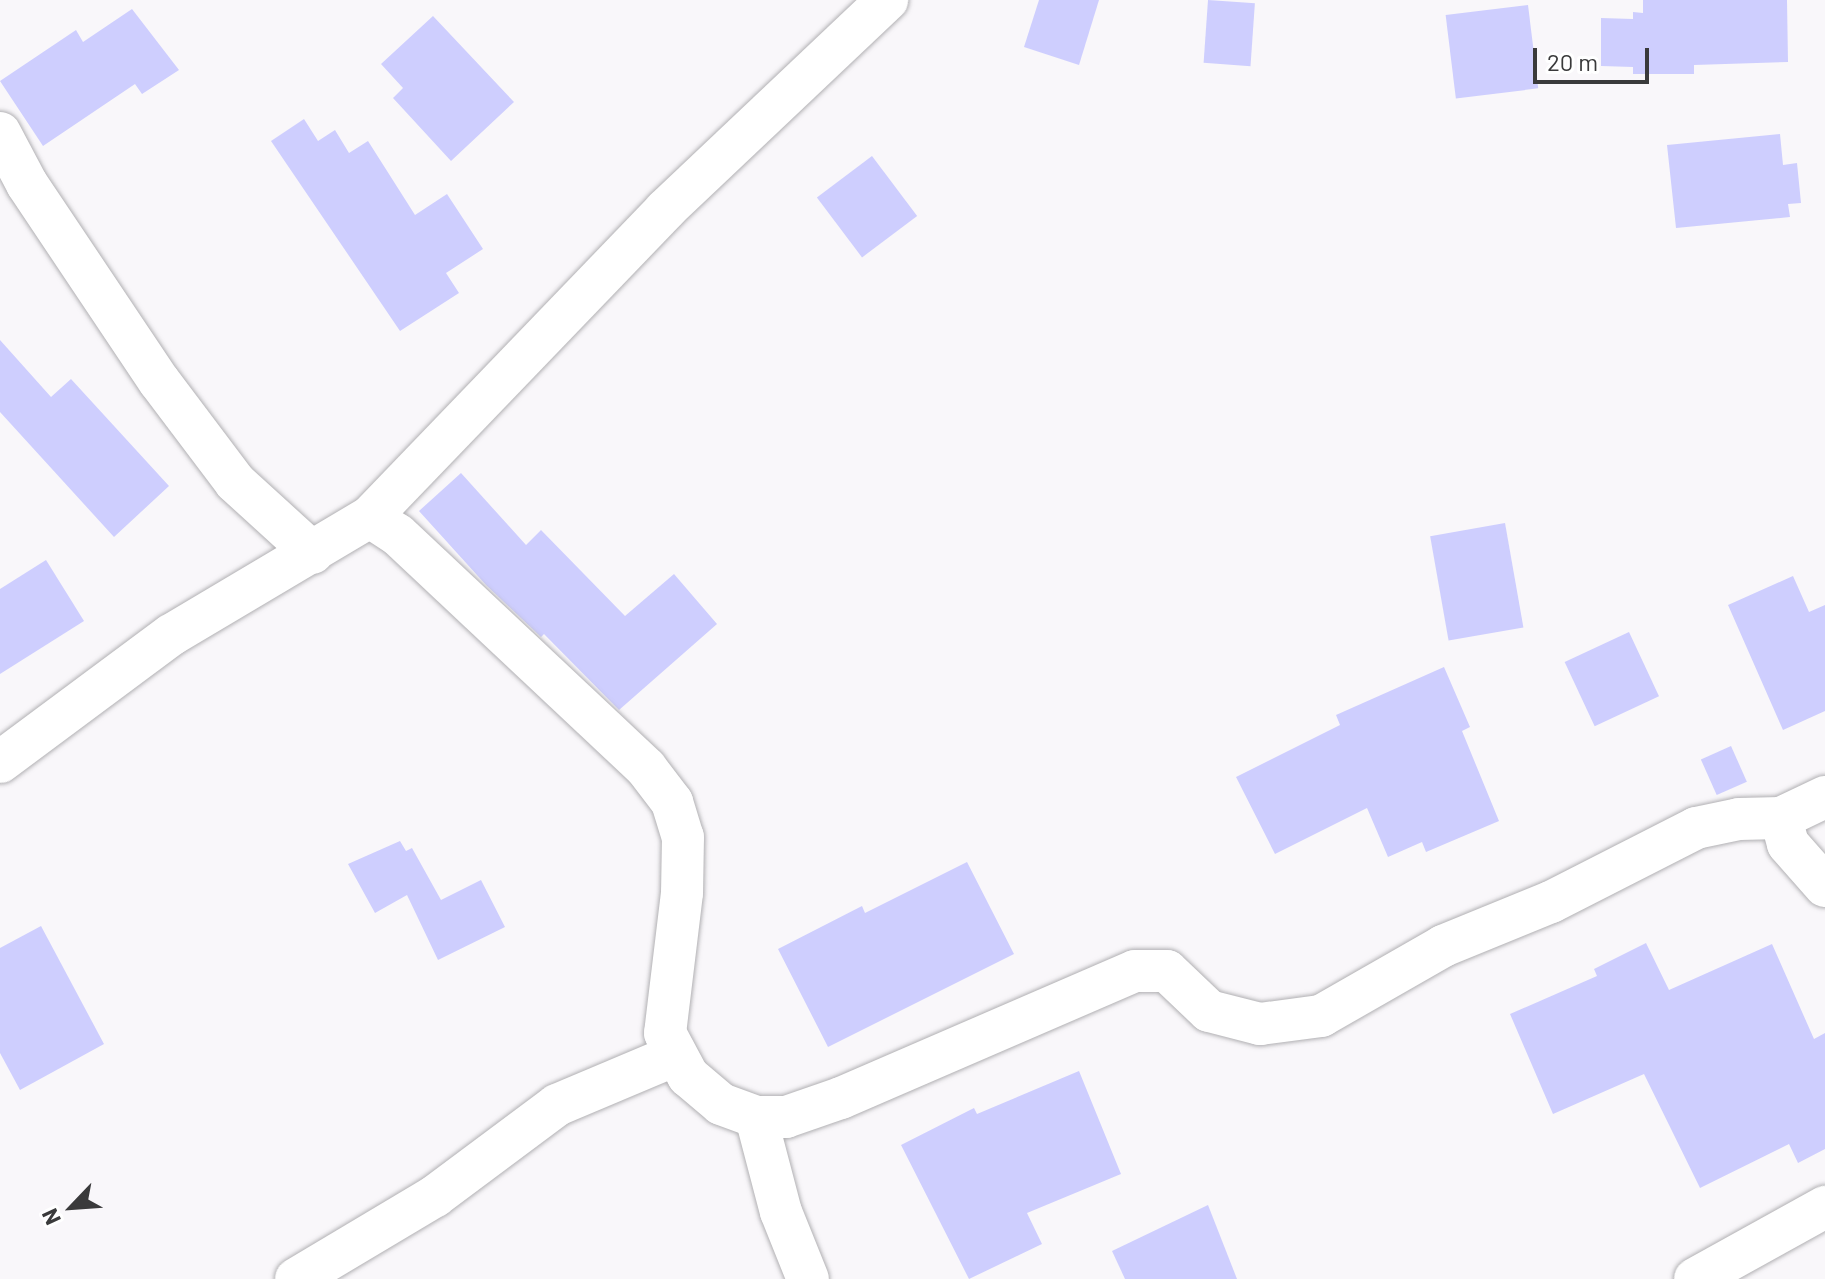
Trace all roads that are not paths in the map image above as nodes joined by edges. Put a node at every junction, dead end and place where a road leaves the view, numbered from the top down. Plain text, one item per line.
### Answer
1 (887, 0) edge
2 (0, 133) edge
3 (370, 517) junction
4 (313, 553) junction
5 (0, 762) edge
6 (1825, 797) edge
7 (1781, 818) junction
8 (1825, 886) edge
9 (673, 1056) junction
10 (756, 1117) junction
11 (1825, 1207) edge
12 (346, 1266) edge
13 (296, 1279) edge
14 (808, 1279) edge
15 (1695, 1279) edge

1 - 3 street
2 - 4 street
3 - 4 street
3 - 9 street
4 - 5 street
6 - 7 street
7 - 8 street
7 - 10 street
9 - 10 street
9 - 12 street
10 - 14 street
11 - 15 street
12 - 13 street

